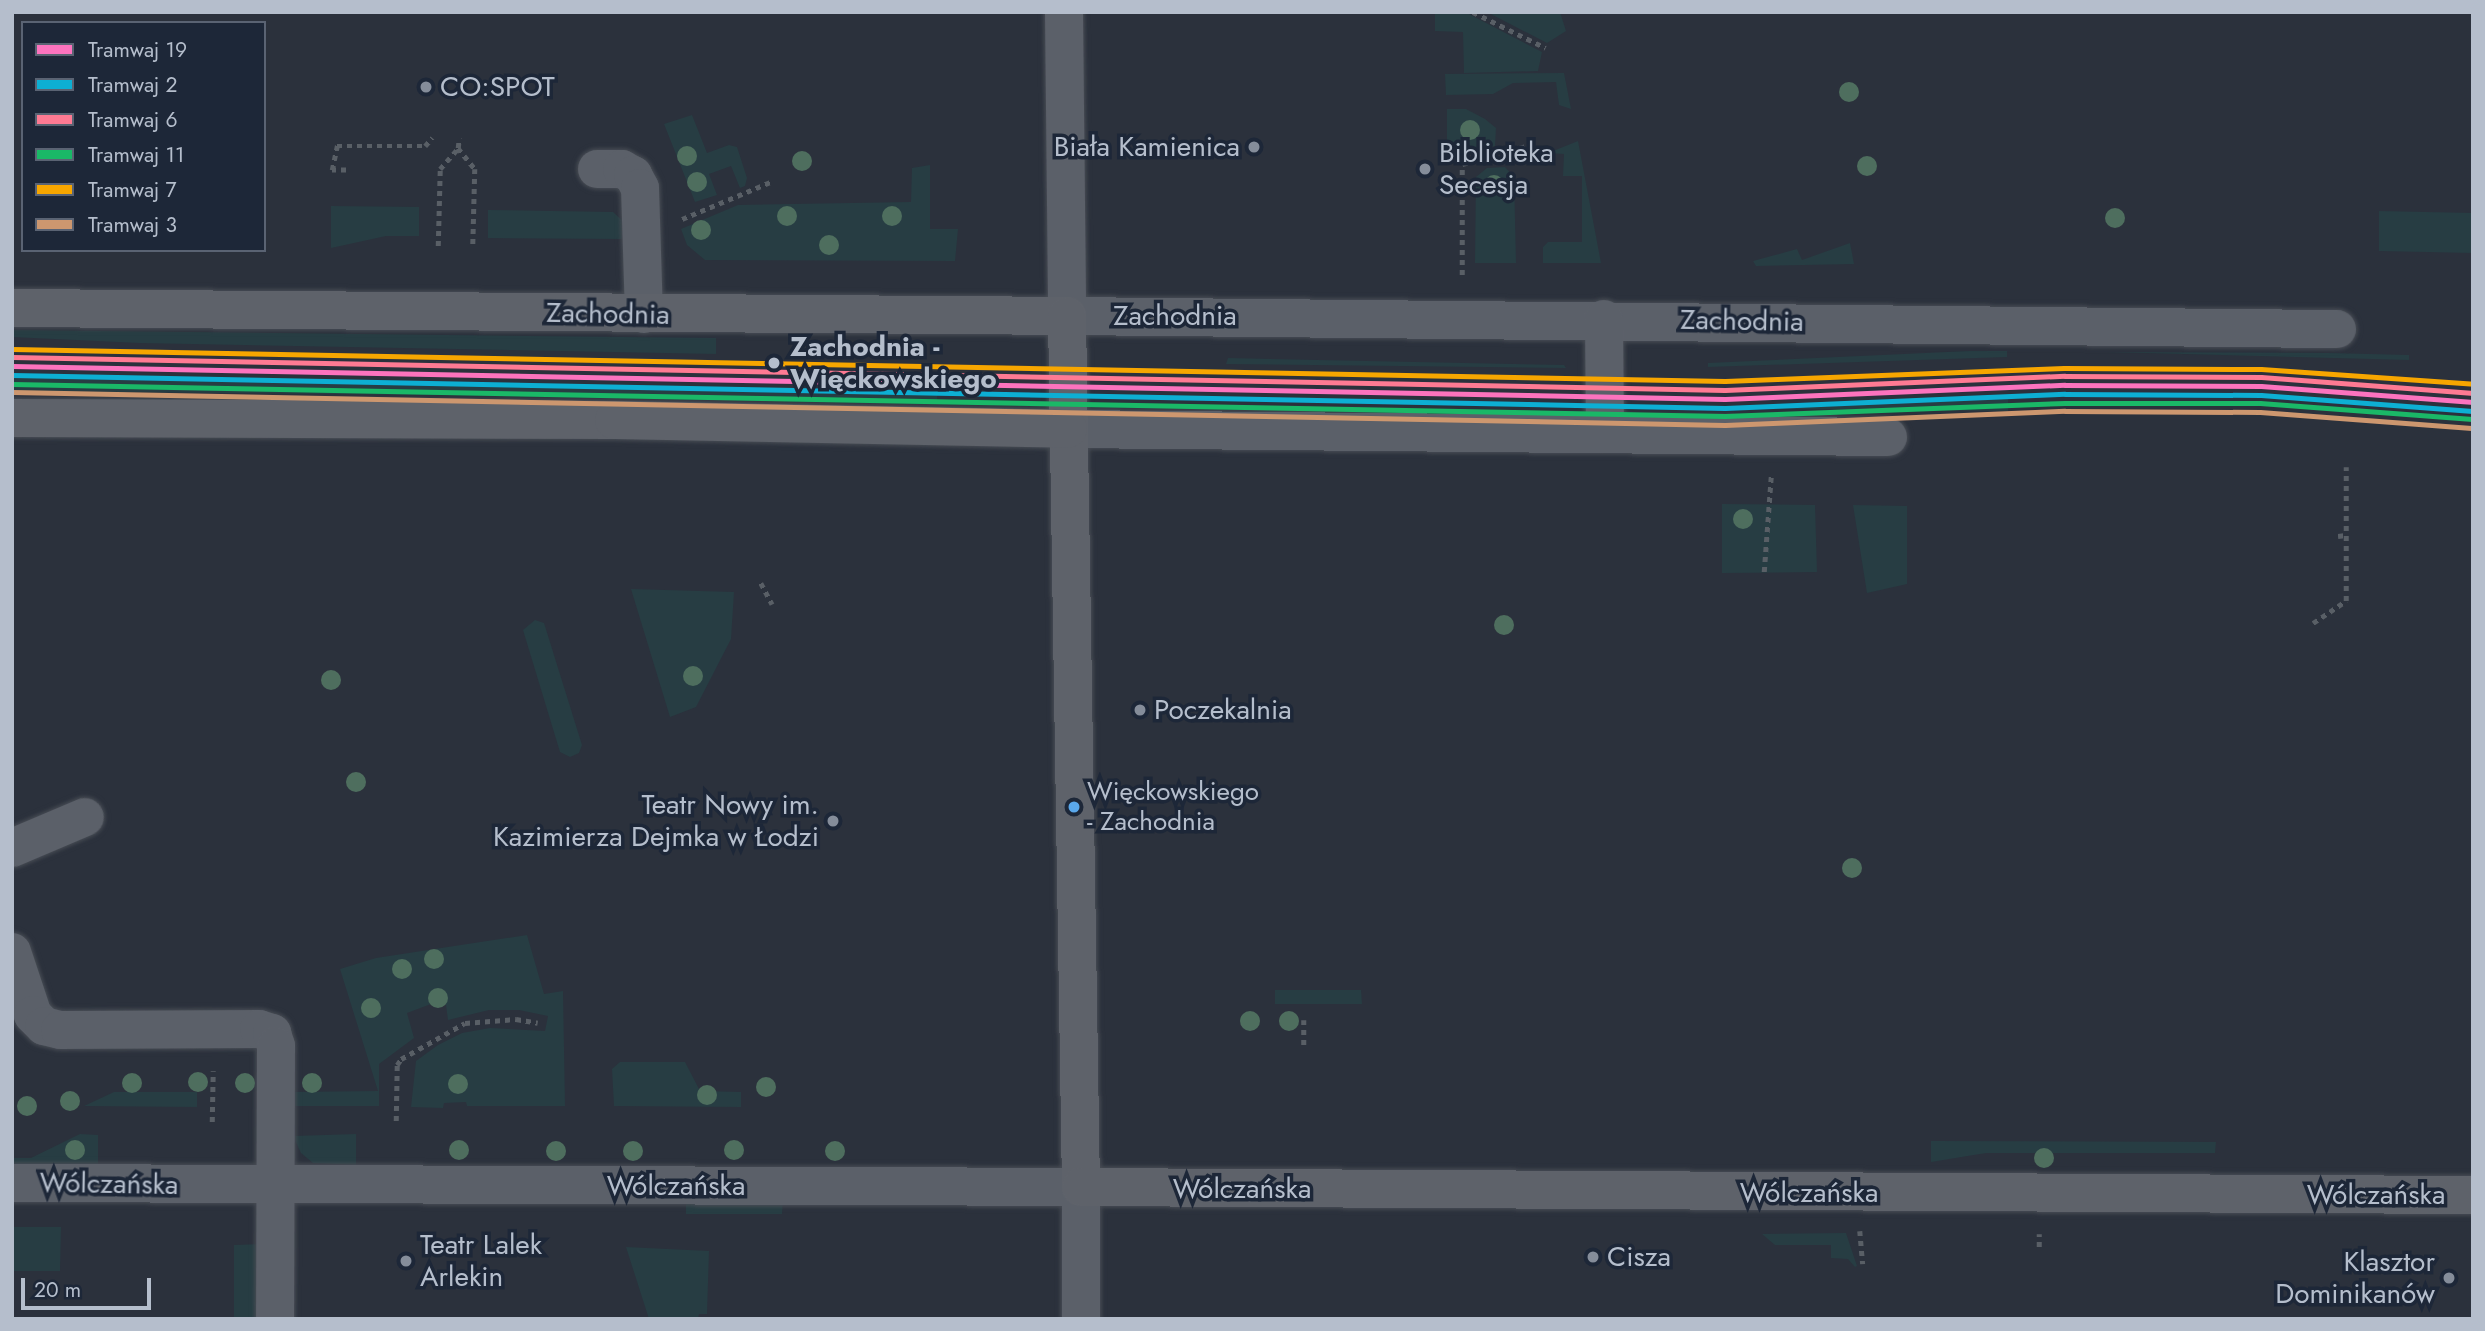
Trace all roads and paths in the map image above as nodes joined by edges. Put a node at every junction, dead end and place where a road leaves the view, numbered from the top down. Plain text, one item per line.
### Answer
1 (1064, 12) edge
2 (1473, 12) edge
3 (1546, 48) dead end
4 (432, 138) dead end
5 (459, 138) dead end
6 (1530, 145) dead end
7 (458, 148) junction
8 (597, 169) dead end
9 (345, 170) dead end
10 (772, 181) dead end
11 (697, 212) dead end
12 (438, 246) dead end
13 (473, 247) dead end
14 (1462, 275) dead end
15 (12, 308) edge
16 (644, 314) junction
17 (1067, 316) junction
18 (1604, 319) junction
19 (2337, 329) dead end
20 (12, 418) edge
21 (1068, 429) junction
22 (1605, 434) junction
23 (1888, 436) dead end
24 (2346, 467) dead end
25 (1771, 471) dead end
26 (2346, 535) junction
27 (2338, 536) dead end
28 (1763, 572) dead end
29 (761, 583) dead end
30 (772, 604) dead end
31 (2313, 623) dead end
32 (85, 817) dead end
33 (12, 848) edge
34 (12, 952) edge
35 (1304, 1020) dead end
36 (538, 1023) dead end
37 (1304, 1049) dead end
38 (396, 1121) dead end
39 (12, 1183) edge
40 (276, 1185) junction
41 (1081, 1187) junction
42 (2473, 1195) edge
43 (1860, 1224) dead end
44 (1863, 1264) dead end
45 (275, 1319) edge
46 (1081, 1319) edge

1 - 17 street
2 - 3 path
4 - 9 path
5 - 7 path
6 - 14 path
7 - 12 path
7 - 13 path
8 - 16 street
10 - 11 path
15 - 16 main road, Zachodnia
16 - 17 main road, Zachodnia
17 - 18 street, Zachodnia
17 - 21 main road
18 - 19 street, Zachodnia
18 - 22 street
20 - 21 main road
21 - 22 street
21 - 41 main road
22 - 23 street
24 - 26 path
25 - 28 path
26 - 27 path
26 - 31 path
29 - 30 path
32 - 33 street
34 - 40 street
35 - 37 path
36 - 38 path
39 - 40 street, Wólczańska
40 - 41 street, Wólczańska
40 - 45 street
41 - 42 main road, Wólczańska
41 - 46 street
43 - 44 path

